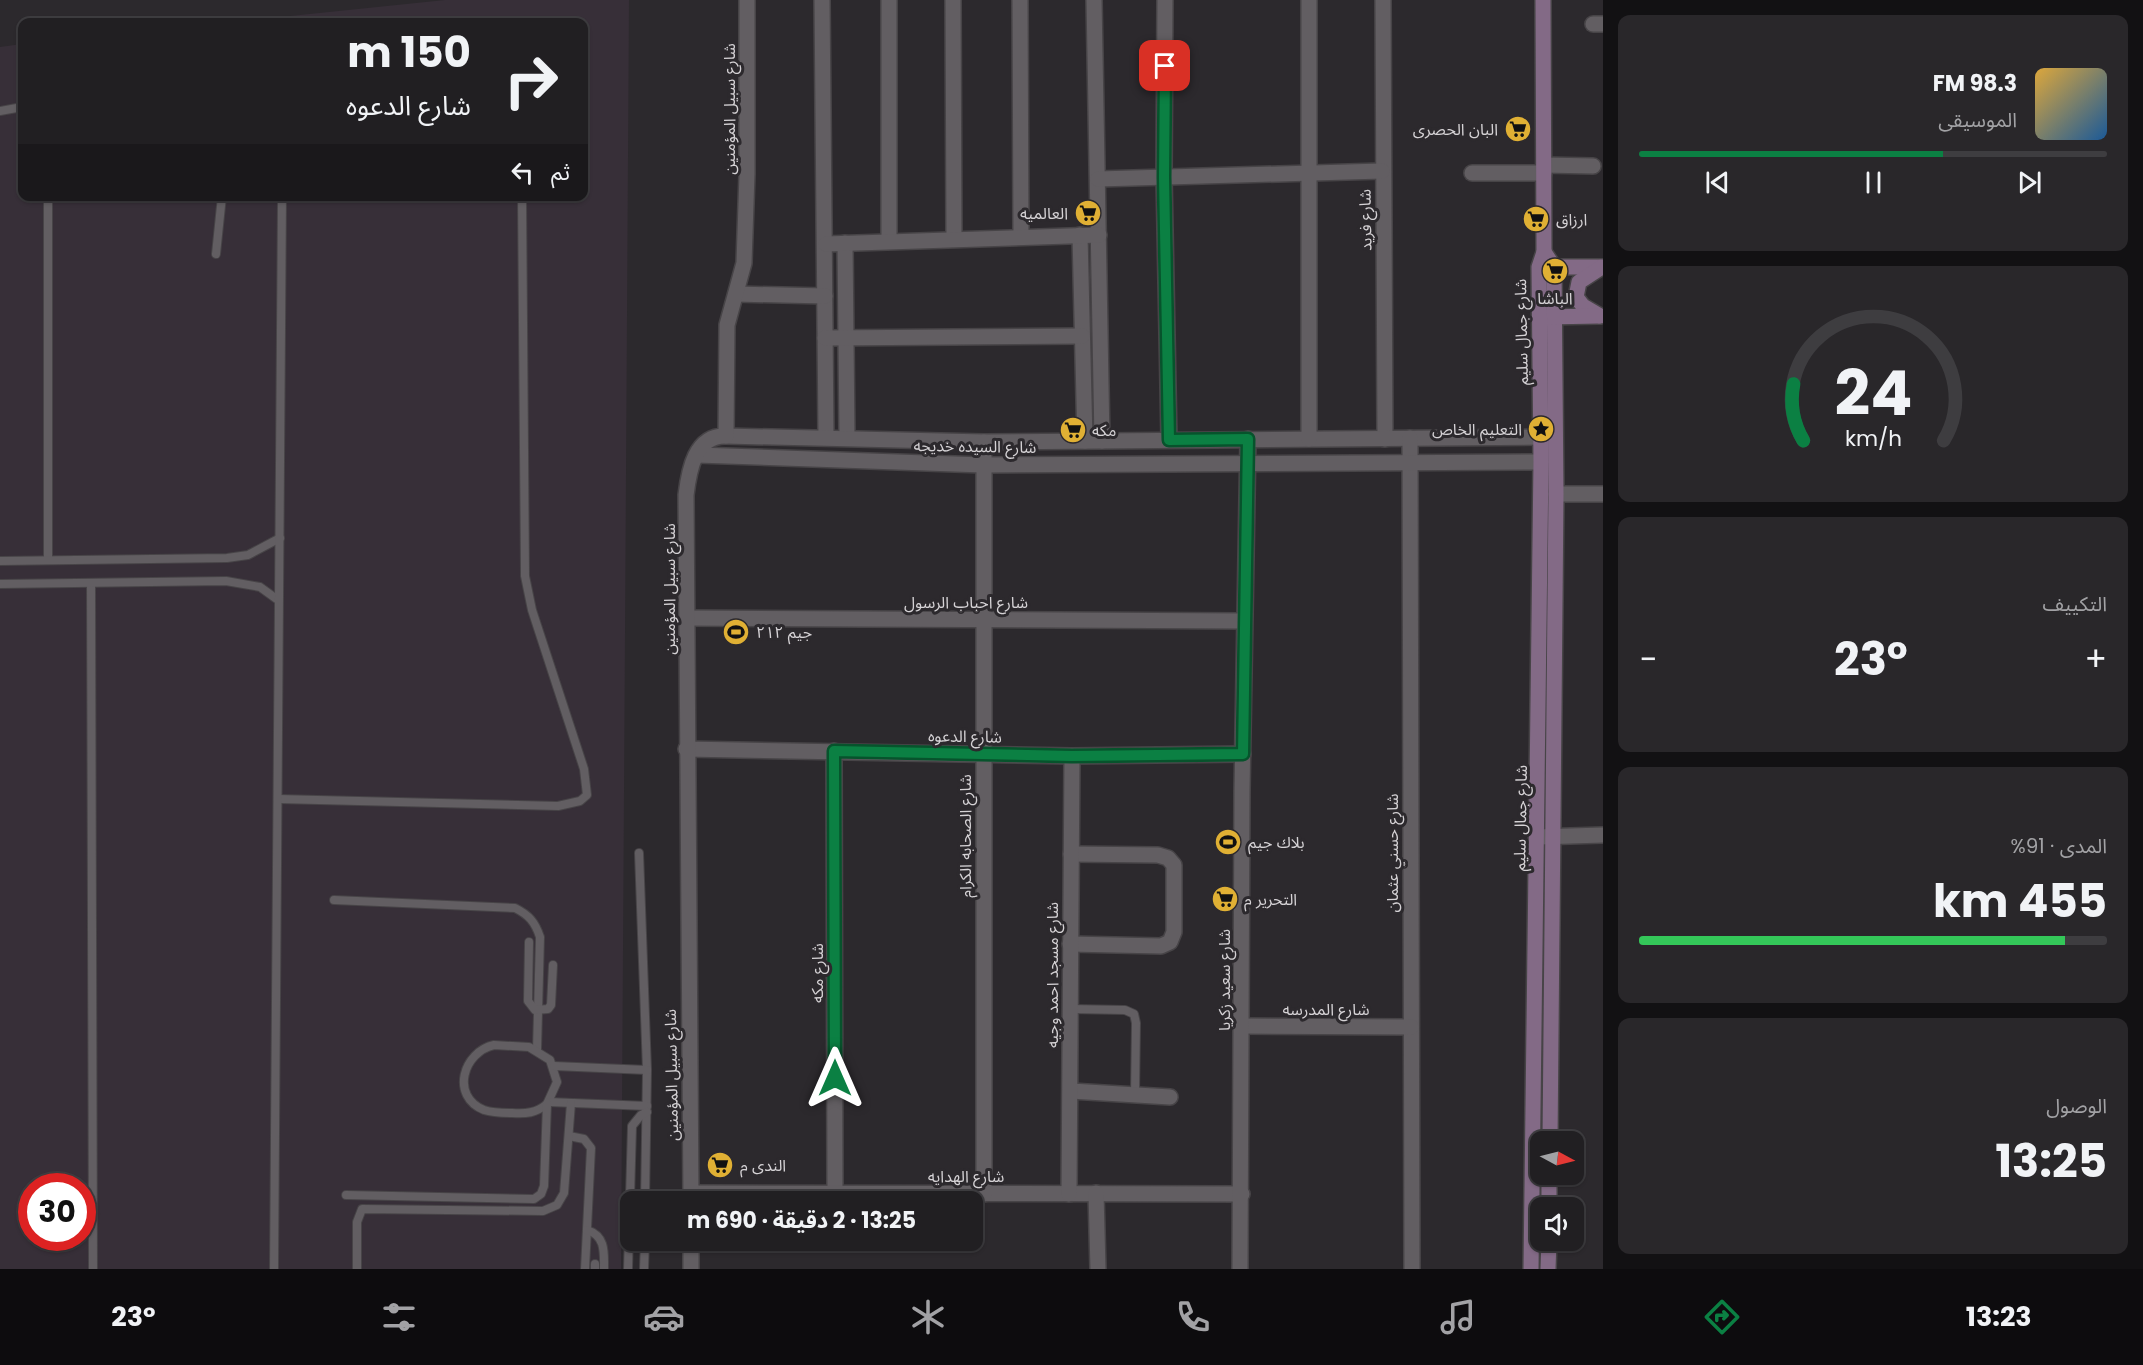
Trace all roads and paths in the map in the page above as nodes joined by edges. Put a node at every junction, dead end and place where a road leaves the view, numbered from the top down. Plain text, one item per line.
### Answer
1 (747, 0) edge
2 (822, 0) edge
3 (889, 0) edge
4 (952, 0) edge
5 (1020, 0) edge
6 (1094, 0) edge
7 (1166, 0) edge
8 (1309, 0) edge
9 (1383, 0) edge
10 (1543, 0) edge
11 (18, 108) edge
12 (0, 111) edge
13 (1593, 166) dead end
14 (1544, 169) junction
15 (1382, 171) junction
16 (1309, 173) junction
17 (1472, 173) dead end
18 (1164, 177) junction
19 (1098, 179) junction
20 (48, 201) edge
21 (221, 201) edge
22 (282, 201) edge
23 (522, 201) edge
24 (1099, 235) junction
25 (1080, 236) junction
26 (1021, 237) junction
27 (954, 239) junction
28 (889, 242) junction
29 (845, 243) junction
30 (826, 244) junction
31 (216, 254) dead end
32 (1546, 267) junction
33 (1603, 267) edge
34 (736, 294) junction
35 (825, 296) junction
36 (1602, 316) edge
37 (1547, 317) junction
38 (1082, 336) junction
39 (825, 338) junction
40 (845, 338) junction
41 (726, 436) junction
42 (826, 437) junction
43 (847, 437) junction
44 (1541, 437) junction
45 (1410, 438) junction
46 (1248, 439) junction
47 (1309, 439) junction
48 (1385, 439) junction
49 (1169, 440) junction
50 (1085, 441) junction
51 (1102, 441) junction
52 (984, 442) junction
53 (697, 455) junction
54 (1541, 462) junction
55 (1410, 463) junction
56 (1247, 464) junction
57 (983, 465) junction
58 (1556, 494) junction
59 (1603, 494) edge
60 (280, 538) junction
61 (48, 560) junction
62 (0, 561) edge
63 (91, 583) junction
64 (0, 584) edge
65 (278, 600) junction
66 (687, 618) junction
67 (984, 620) junction
68 (1244, 621) junction
69 (686, 750) junction
70 (834, 751) junction
71 (983, 754) junction
72 (1243, 754) junction
73 (1072, 756) junction
74 (278, 799) junction
75 (1603, 835) edge
76 (1546, 836) junction
77 (639, 853) dead end
78 (1071, 854) junction
79 (334, 900) dead end
80 (529, 942) dead end
81 (1070, 944) junction
82 (553, 965) dead end
83 (1070, 1009) junction
84 (538, 1010) junction
85 (1242, 1026) junction
86 (1411, 1027) junction
87 (537, 1050) junction
88 (554, 1066) junction
89 (647, 1070) junction
90 (1071, 1091) junction
91 (1135, 1095) junction
92 (1170, 1097) dead end
93 (548, 1103) junction
94 (572, 1104) junction
95 (647, 1109) junction
96 (1550, 1131) edge
97 (569, 1136) junction
98 (645, 1191) edge
99 (691, 1191) edge
100 (835, 1191) edge
101 (1096, 1193) junction
102 (984, 1194) joint
103 (1069, 1194) junction
104 (1242, 1194) junction
105 (346, 1195) dead end
106 (587, 1230) junction
107 (645, 1251) edge
108 (691, 1251) edge
109 (1549, 1251) edge
110 (93, 1269) edge
111 (274, 1269) edge
112 (357, 1269) edge
113 (585, 1269) edge
114 (604, 1269) edge
115 (628, 1269) edge
116 (644, 1269) edge
117 (691, 1269) edge
118 (1098, 1269) edge
119 (1240, 1269) edge
120 (1412, 1269) edge
121 (1531, 1269) edge
122 (1548, 1269) edge

1 - 34 street, شارع سبيل المؤمنين
2 - 30 street
3 - 28 street
4 - 27 street
5 - 26 street
6 - 19 street
7 - 18 street
8 - 16 street
9 - 15 street, شارع فريد
10 - 14 main road, شارع جمال سليم
11 - 12 lane
13 - 14 street
14 - 17 street
14 - 32 main road, شارع جمال سليم
15 - 16 street
15 - 48 street, شارع فريد
16 - 18 street
16 - 47 street
18 - 19 street
18 - 49 street
19 - 24 street
20 - 61 lane
21 - 31 lane
22 - 60 lane
23 - 74 lane
24 - 25 street
24 - 51 street
25 - 26 street
25 - 38 street
26 - 27 street
27 - 28 street
28 - 29 street
29 - 30 street
29 - 40 street
30 - 35 street
32 - 33 main road
32 - 37 main road, شارع جمال سليم
33 - 36 main road
34 - 35 street
34 - 41 street, شارع سبيل المؤمنين
35 - 39 street
36 - 37 main road
37 - 44 main road, شارع جمال سليم
37 - 58 main road, شارع جمال سليم
38 - 40 street
38 - 50 street
39 - 40 street
39 - 42 street
40 - 43 street
41 - 42 street, شارع السيده خديجه
41 - 53 street
42 - 43 street, شارع السيده خديجه
43 - 52 street, شارع السيده خديجه
44 - 45 street, شارع السيده خديجه
44 - 54 main road, شارع جمال سليم
45 - 48 street, شارع السيده خديجه
45 - 55 street, شارع حسني عثمان
46 - 47 street, شارع السيده خديجه
46 - 49 street, شارع السيده خديجه
46 - 56 street, شارع سعيد زكريا
47 - 48 street, شارع السيده خديجه
49 - 51 street, شارع السيده خديجه
50 - 51 street, شارع السيده خديجه
50 - 52 street, شارع السيده خديجه
52 - 57 street, شارع الصحابه الكرام
53 - 57 street, شارع السيده خديجه
53 - 66 street, شارع سبيل المؤمنين
54 - 55 street, شارع السيده خديجه
54 - 76 main road, شارع جمال سليم
55 - 56 street, شارع السيده خديجه
55 - 86 street, شارع حسني عثمان
56 - 57 street, شارع السيده خديجه
56 - 68 street, شارع سعيد زكريا
57 - 67 street, شارع الصحابه الكرام
58 - 59 street
58 - 76 main road, شارع جمال سليم
60 - 61 lane
60 - 65 lane
61 - 62 lane
63 - 64 lane
63 - 65 lane
63 - 110 lane
65 - 74 lane
66 - 67 street, شارع احباب الرسول
66 - 69 street, شارع سبيل المؤمنين
67 - 68 street, شارع احباب الرسول
67 - 71 street, شارع الصحابه الكرام
68 - 72 street, شارع سعيد زكريا
69 - 70 street, شارع الدعوه
69 - 99 street, شارع سبيل المؤمنين
70 - 71 street, شارع الدعوه
70 - 100 street, شارع مكه
71 - 73 street, شارع الدعوه
71 - 102 street, شارع الصحابه الكرام
72 - 73 street, شارع الدعوه
72 - 85 street, شارع سعيد زكريا
73 - 78 street, شارع مسجد احمد وجيه
74 - 111 lane
75 - 76 street
76 - 96 main road, شارع جمال سليم
76 - 121 main road, شارع جمال سليم
77 - 89 lane
78 - 81 street, شارع مسجد احمد وجيه
78 - 81 street
79 - 84 lane
80 - 84 lane
81 - 83 street, شارع مسجد احمد وجيه
82 - 84 lane
83 - 90 street, شارع مسجد احمد وجيه
83 - 91 lane
84 - 87 lane
85 - 86 street, شارع المدرسه
85 - 104 street, شارع سعيد زكريا
86 - 120 street, شارع حسني عثمان
87 - 88 lane
87 - 93 lane
88 - 89 lane
88 - 93 lane
89 - 95 lane
90 - 91 street
90 - 103 street, شارع مسجد احمد وجيه
91 - 92 street
93 - 94 lane
93 - 105 lane
94 - 95 lane
94 - 97 lane
95 - 98 lane
95 - 115 lane
97 - 106 lane
97 - 112 lane
101 - 103 street, شارع الهدايه
101 - 104 street, شارع الهدايه
101 - 118 street
102 - 103 street, شارع الهدايه
104 - 119 street, شارع سعيد زكريا
106 - 113 lane
106 - 114 lane
107 - 116 lane
108 - 117 street
109 - 122 main road

